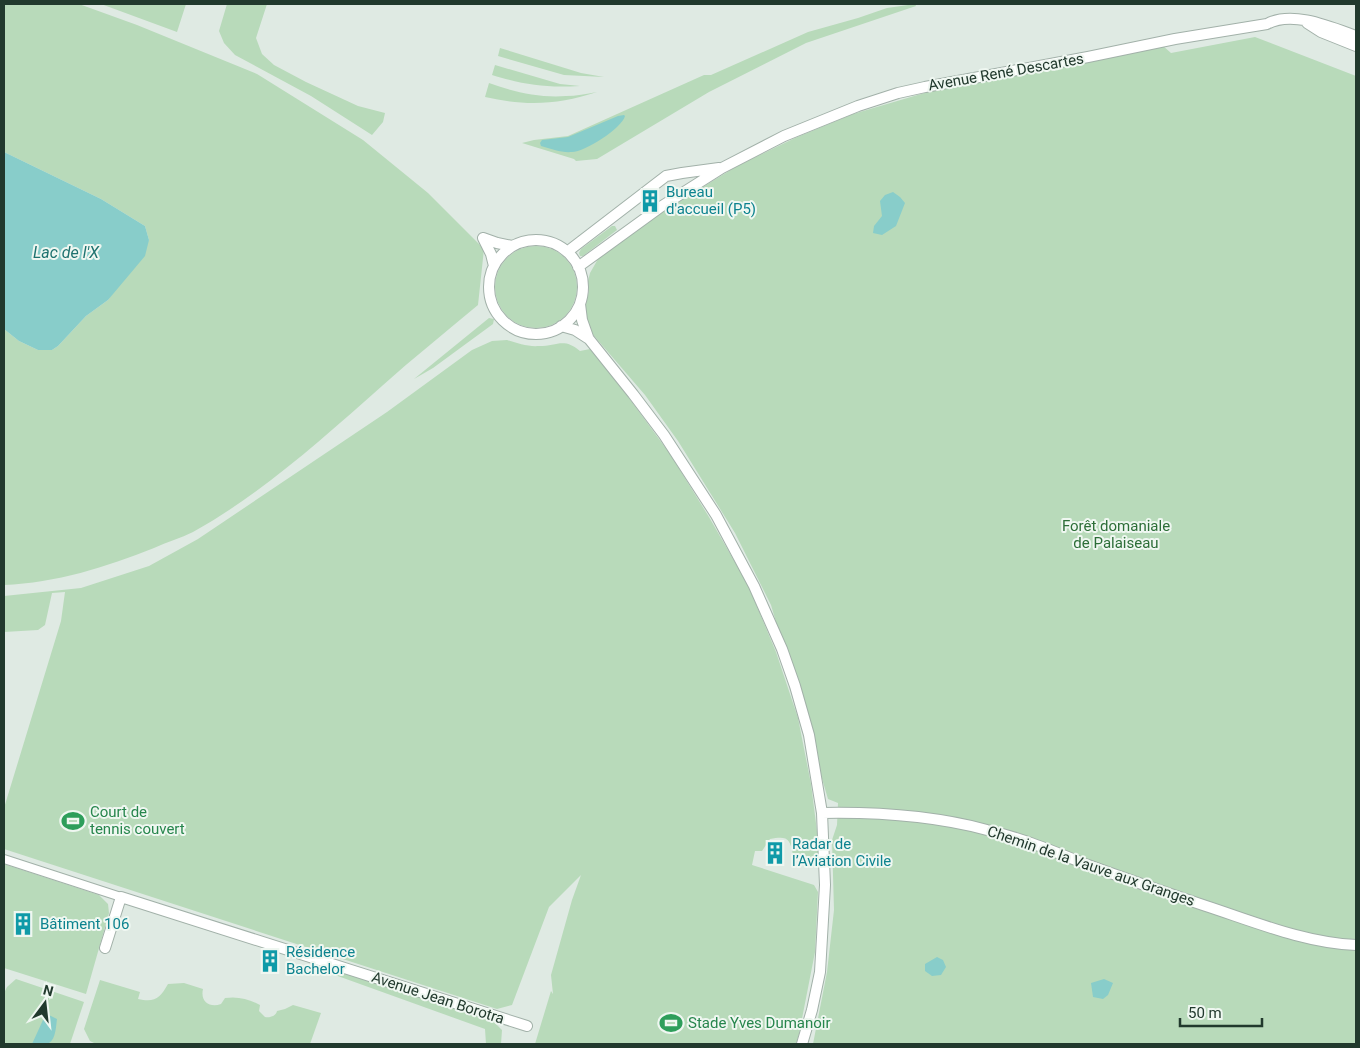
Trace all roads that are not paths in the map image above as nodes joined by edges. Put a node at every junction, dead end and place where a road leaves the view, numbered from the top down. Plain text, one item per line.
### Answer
1 (1302, 20) junction
2 (1356, 36) edge
3 (1356, 46) edge
4 (722, 168) junction
5 (512, 246) junction
6 (567, 252) junction
7 (494, 266) junction
8 (578, 267) junction
9 (580, 302) junction
10 (561, 326) junction
11 (588, 337) junction
12 (822, 814) junction
13 (4, 860) edge
14 (121, 897) junction
15 (1356, 945) edge
16 (105, 948) dead end
17 (527, 1026) dead end
18 (802, 1044) edge

1 - 2 street, Avenue René Descartes
1 - 3 street
1 - 4 street, Avenue René Descartes
4 - 6 street, Avenue René Descartes
4 - 8 street, Avenue René Descartes
5 - 6 street
5 - 7 street
5 - 7 street
6 - 8 street
7 - 10 street
8 - 9 street
9 - 10 street
9 - 11 street
10 - 11 street
11 - 12 street
12 - 15 street, Chemin de la Vauve aux Granges
12 - 18 street
13 - 14 street
14 - 16 street
14 - 17 street, Avenue Jean Borotra

